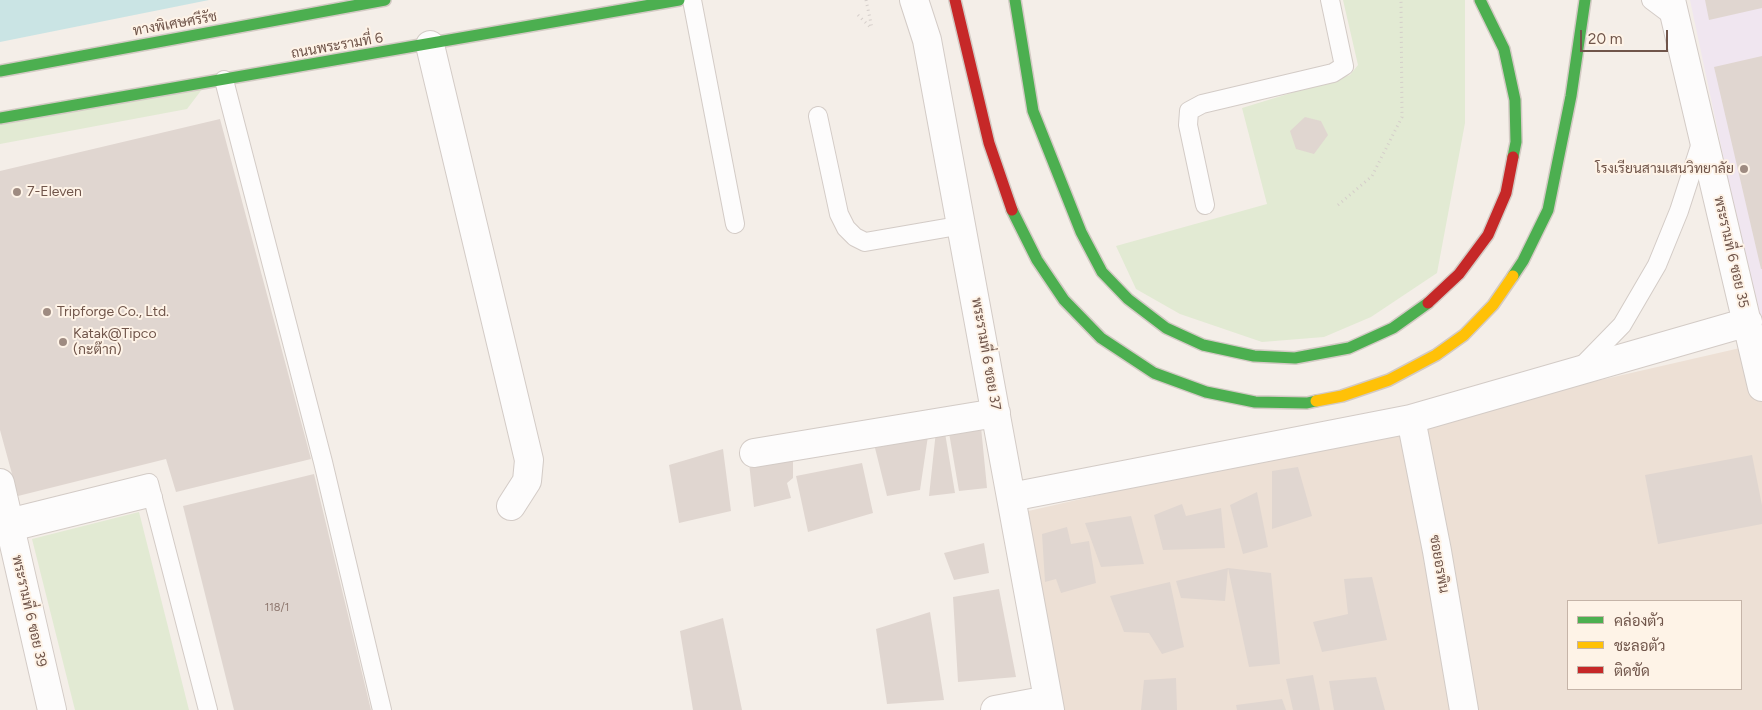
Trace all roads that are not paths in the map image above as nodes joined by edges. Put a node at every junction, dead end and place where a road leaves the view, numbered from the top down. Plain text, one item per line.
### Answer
1 (385, 0) edge
2 (679, 0) edge
3 (692, 0) edge
4 (914, 0) edge
5 (955, 0) edge
6 (1015, 0) edge
7 (1330, 0) edge
8 (1480, 0) edge
9 (1586, 0) edge
10 (1651, 0) edge
11 (1673, 9) edge
12 (430, 45) junction
13 (0, 71) edge
14 (224, 80) junction
15 (818, 116) dead end
16 (0, 118) edge
17 (1704, 135) junction
18 (1205, 205) dead end
19 (735, 224) dead end
20 (963, 225) junction
21 (1748, 322) junction
22 (1575, 373) junction
23 (1762, 387) edge
24 (996, 413) junction
25 (1411, 419) junction
26 (754, 453) dead end
27 (0, 483) edge
28 (1011, 497) junction
29 (511, 506) dead end
30 (10, 525) junction
31 (1049, 705) edge
32 (52, 710) edge
33 (208, 710) edge
34 (382, 710) edge
35 (995, 710) edge
36 (1464, 710) edge

1 - 13 main road, ทางพิเศษศรีรัช
2 - 12 main road, ถนนพระรามที่ 6
3 - 19 lane
4 - 20 street, พระรามที่ 6 ซอย 37
5 - 9 main road
6 - 8 main road
7 - 18 lane
10 - 11 lane
11 - 17 street, พระรามที่ 6 ซอย 35
12 - 14 main road, ถนนพระรามที่ 6
12 - 29 street
14 - 16 main road, ถนนพระรามที่ 6
14 - 34 lane
15 - 20 lane
17 - 21 street, พระรามที่ 6 ซอย 35
17 - 22 lane
20 - 24 street, พระรามที่ 6 ซอย 37
21 - 22 street
21 - 23 street, พระรามที่ 6 ซอย 35
22 - 25 street
24 - 26 street
24 - 28 street, พระรามที่ 6 ซอย 37
25 - 28 street
25 - 36 street, ซอยอรพิน
27 - 30 street, พระรามที่ 6 ซอย 39
28 - 31 street, พระรามที่ 6 ซอย 37
30 - 32 street, พระรามที่ 6 ซอย 39
30 - 33 lane
31 - 35 street

